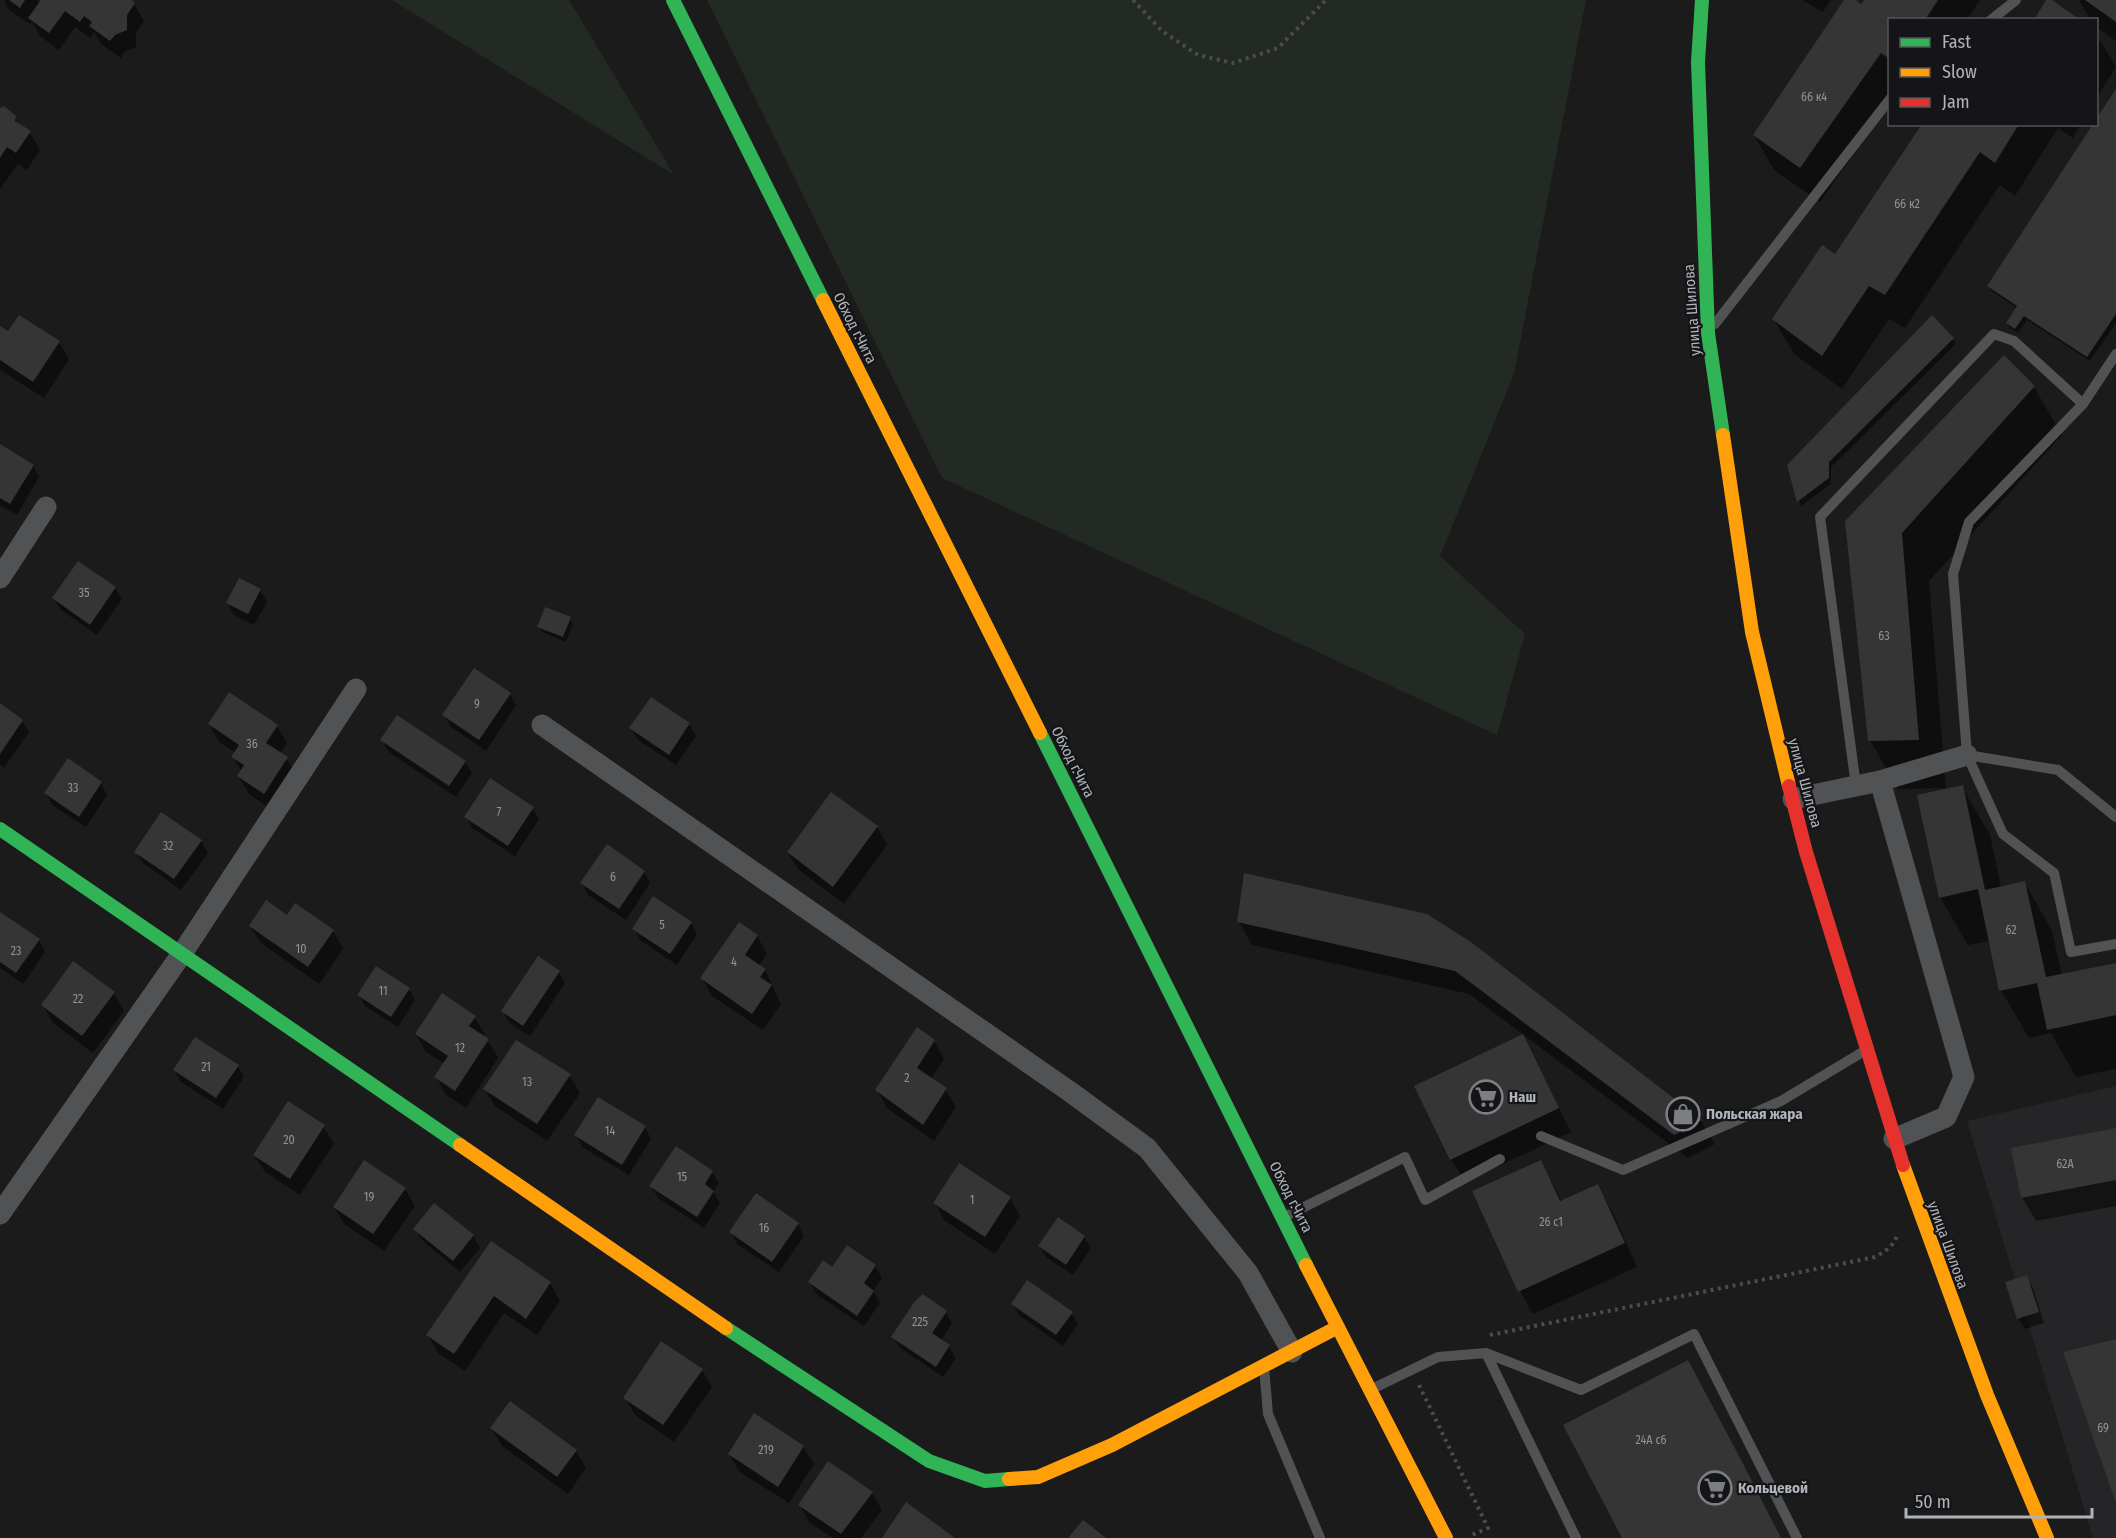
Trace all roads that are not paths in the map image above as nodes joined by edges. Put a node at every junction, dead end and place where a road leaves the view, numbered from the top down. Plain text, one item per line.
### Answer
1 (673, 0) edge
2 (1702, 0) edge
3 (2016, 0) edge
4 (1994, 18) edge
5 (1888, 102) edge
6 (1708, 333) junction
7 (2116, 354) edge
8 (2083, 404) junction
9 (46, 507) dead end
10 (0, 578) edge
11 (356, 688) dead end
12 (542, 725) dead end
13 (1967, 755) junction
14 (1880, 781) junction
15 (1856, 786) junction
16 (1793, 799) junction
17 (2116, 817) edge
18 (0, 829) edge
19 (2116, 944) edge
20 (181, 955) junction
21 (1867, 1050) junction
22 (1541, 1136) dead end
23 (1894, 1138) junction
24 (1500, 1159) dead end
25 (0, 1214) edge
26 (1283, 1218) junction
27 (1338, 1327) junction
28 (1292, 1352) junction
29 (1486, 1353) junction
30 (1264, 1367) junction
31 (1369, 1391) junction
32 (1320, 1538) edge
33 (1446, 1538) edge
34 (1576, 1538) edge
35 (1797, 1538) edge
36 (2047, 1538) edge

1 - 26 main road, Обход г.Чита
2 - 6 main road, улица Шилова
3 - 4 lane
5 - 6 lane
6 - 16 main road, улица Шилова
7 - 8 lane
8 - 13 lane
8 - 15 lane
9 - 10 street
11 - 20 street
12 - 28 street
13 - 14 street
13 - 17 lane
13 - 19 lane
14 - 15 street
14 - 23 street
15 - 16 street
16 - 21 main road, улица Шилова
18 - 20 main road
20 - 25 street
20 - 30 main road
21 - 22 lane
21 - 23 main road, улица Шилова
23 - 36 main road, улица Шилова
24 - 26 lane
26 - 27 main road, Обход г.Чита
27 - 28 main road
27 - 31 main road, Обход г.Чита
28 - 30 main road
29 - 31 lane
29 - 34 lane
29 - 35 lane
30 - 32 lane
31 - 33 main road, Обход г.Чита

